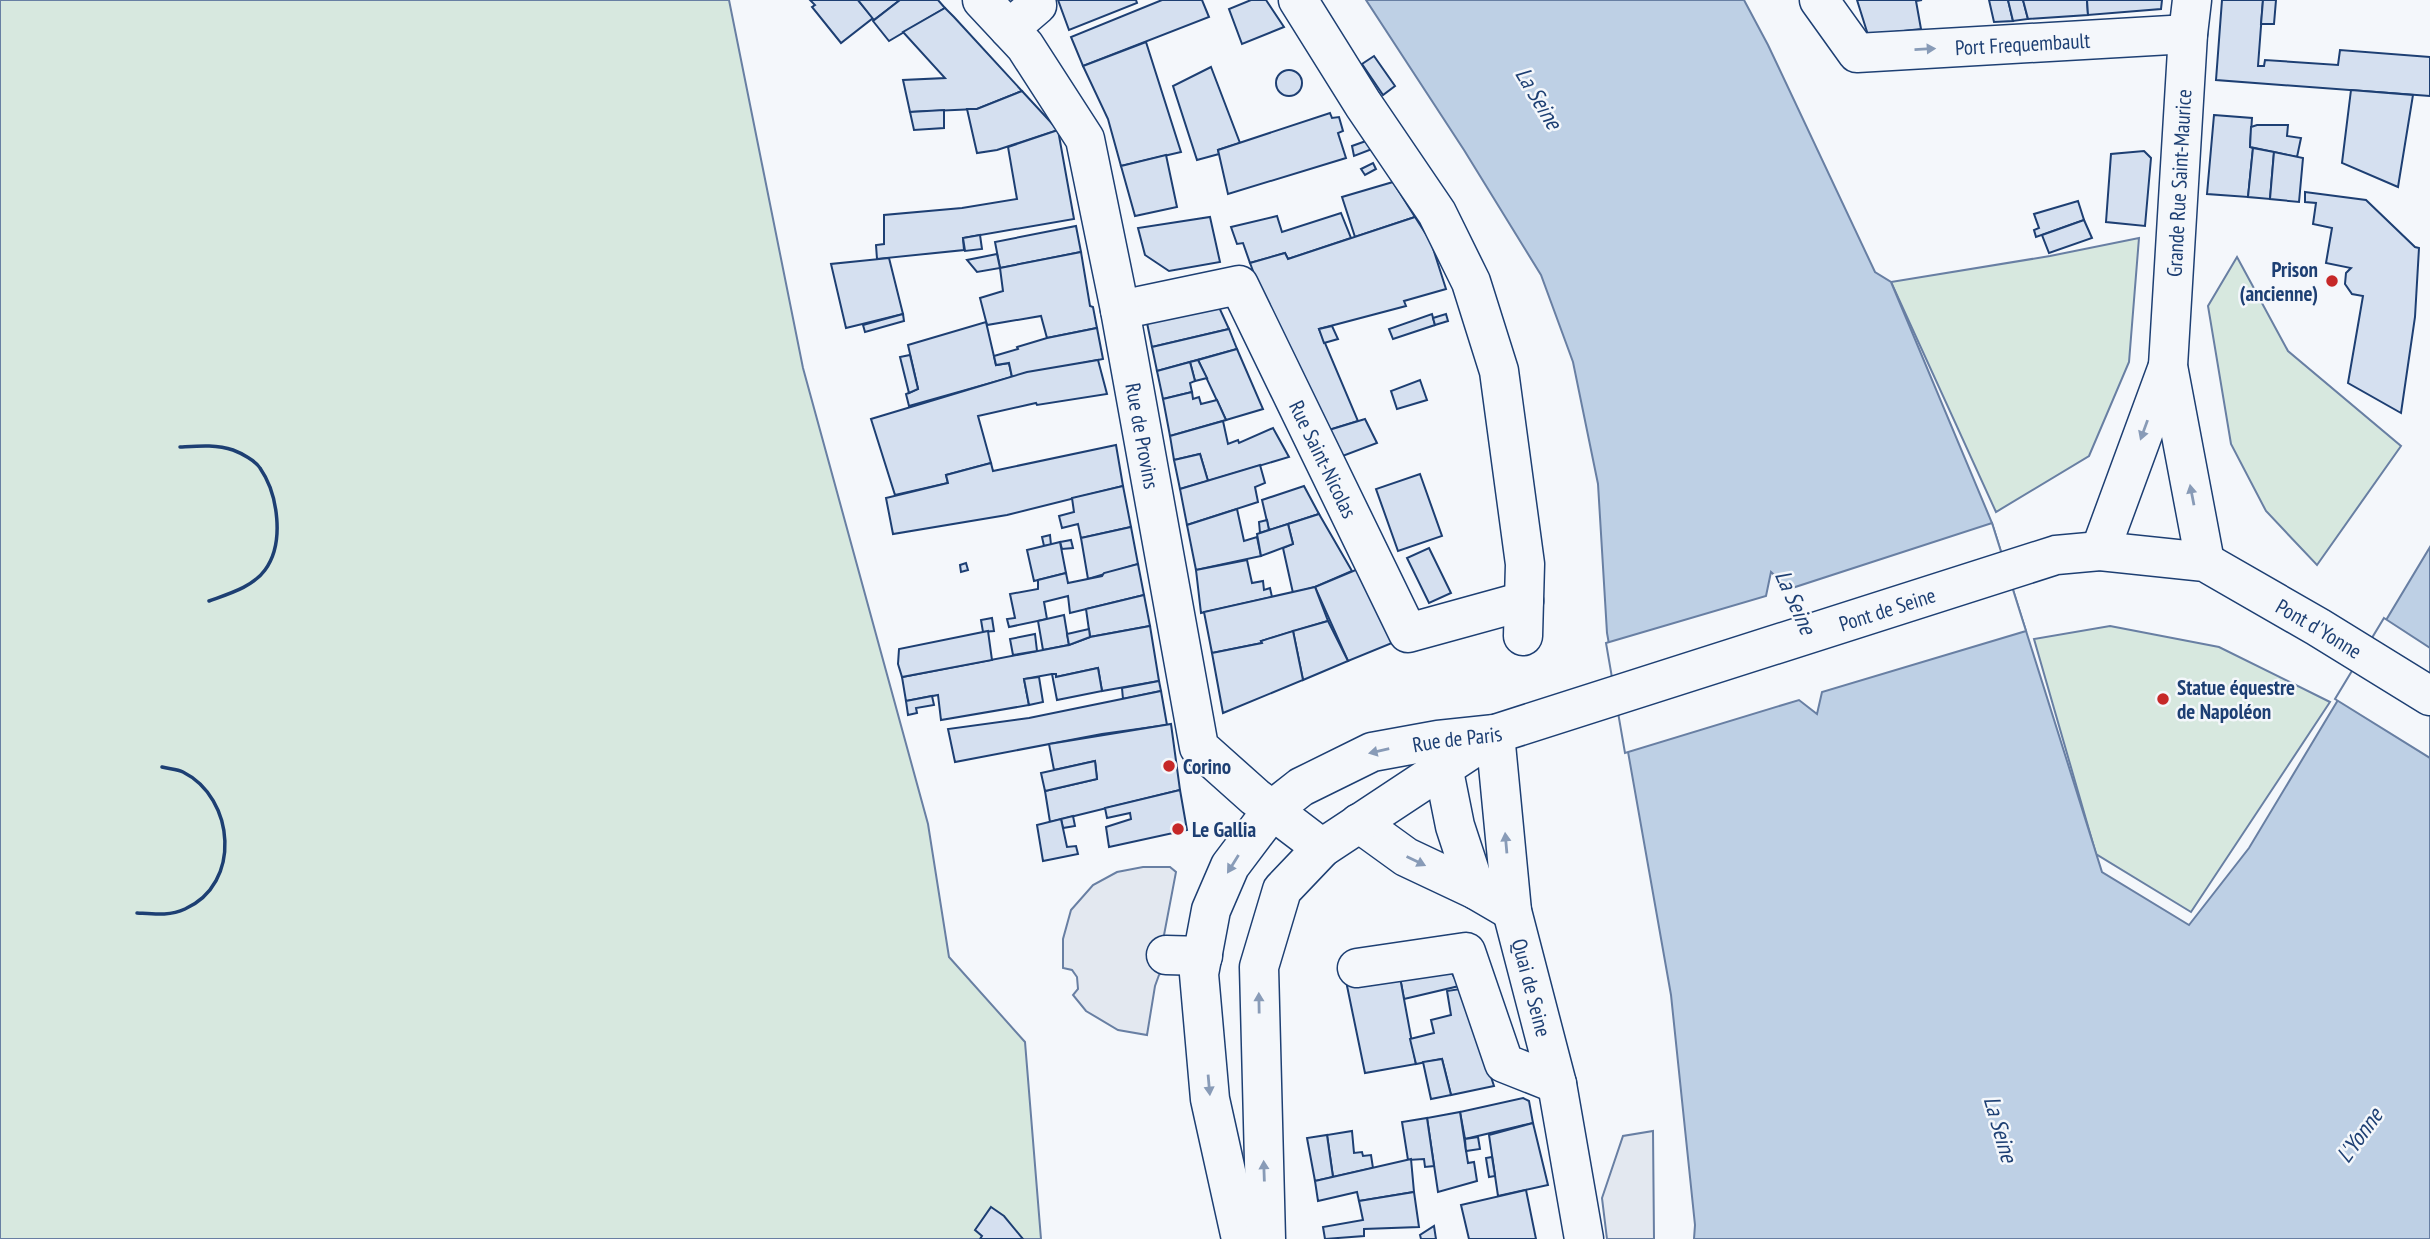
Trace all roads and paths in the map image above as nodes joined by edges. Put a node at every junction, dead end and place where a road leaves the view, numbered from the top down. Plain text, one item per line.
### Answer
1 (982, 0) edge
2 (1036, 0) edge
3 (1298, 0) edge
4 (1820, 1) edge
5 (2190, 17) edge
6 (1009, 29) junction
7 (1120, 310) junction
8 (2168, 366) junction
9 (2100, 551) junction
10 (2205, 562) junction
11 (2430, 696) edge
12 (1495, 734) junction
13 (1441, 755) junction
14 (1273, 809) junction
15 (1359, 823) junction
16 (1322, 848) junction
17 (1476, 890) junction
18 (1512, 911) junction
19 (1357, 968) dead end
20 (1557, 1084) junction
21 (1241, 1239) edge
22 (1266, 1239) edge
23 (1584, 1239) edge

1 - 6 main road, Rue de Provins
2 - 6 main road
3 - 7 main road, Rue Saint-Nicolas
4 -> 5 main road, Port Frequembault
5 - 8 main road, Grande Rue Saint-Maurice
6 - 7 main road, Rue de Provins
7 - 14 main road, Rue de Provins
8 -> 9 main road
10 -> 8 main road
9 - 10 main road, Pont de Seine
9 - 12 main road, Pont de Seine
10 - 11 main road, Pont d'Yonne
12 - 13 main road, Rue de Paris
18 -> 12 main road, Quai de Seine
13 -> 14 main road, Rue de Paris
13 - 15 main road, Rue de Paris
13 - 17 main road
14 - 16 main road, Rue de Provins
14 -> 21 main road, Rue de Paris
15 - 16 main road, Rue de Paris
15 -> 17 main road
22 -> 16 main road, Rue de Paris
17 - 18 main road
18 - 20 main road, Quai de Seine
19 - 20 main road
20 - 23 main road, Quai de Seine

